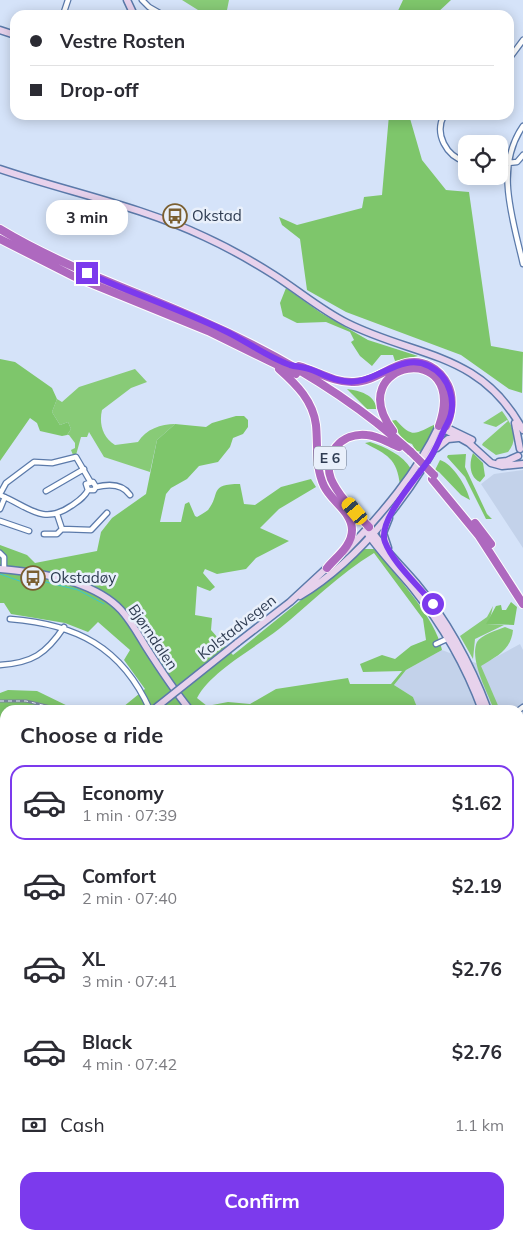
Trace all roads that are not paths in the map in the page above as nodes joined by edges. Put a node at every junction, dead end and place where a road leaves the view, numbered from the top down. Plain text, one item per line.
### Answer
1 (142, 0) edge
2 (154, 10) edge
3 (523, 40) edge
4 (514, 52) edge
5 (443, 120) edge
6 (523, 126) edge
7 (523, 155) edge
8 (458, 158) edge
9 (510, 163) junction
10 (0, 169) edge
11 (0, 229) edge
12 (0, 239) edge
13 (523, 264) edge
14 (272, 362) junction
15 (289, 364) junction
16 (443, 427) junction
17 (521, 427) edge
18 (460, 438) junction
19 (399, 447) junction
20 (520, 450) edge
21 (434, 451) junction
22 (409, 454) junction
23 (523, 464) edge
24 (84, 469) junction
25 (321, 475) junction
26 (433, 477) junction
27 (90, 481) junction
28 (96, 487) junction
29 (88, 490) junction
30 (46, 491) dead end
31 (2, 495) edge
32 (130, 495) dead end
33 (397, 503) junction
34 (0, 509) edge
35 (107, 513) dead end
36 (57, 514) junction
37 (0, 521) edge
38 (62, 528) junction
39 (29, 531) dead end
40 (369, 532) junction
41 (44, 534) dead end
42 (0, 553) edge
43 (392, 556) junction
44 (327, 568) junction
45 (2, 569) edge
46 (523, 594) edge
47 (290, 602) junction
48 (523, 604) edge
49 (10, 619) dead end
50 (64, 627) junction
51 (450, 638) junction
52 (436, 644) dead end
53 (0, 665) edge
54 (149, 705) edge
55 (158, 705) edge
56 (186, 705) edge
57 (480, 705) edge
58 (486, 705) edge

1 - 2 street
3 - 4 street
5 - 8 street
6 - 9 street
7 - 9 street
9 - 13 street
10 - 17 main road
11 - 15 highway, E 6
12 - 14 highway, E 6
14 - 19 highway, E 6
14 - 25 highway, E 6
15 - 16 highway, E 6
15 - 22 highway, E 6
16 - 18 main road
16 - 20 main road
16 - 21 main road, Kolstadvegen
16 - 22 highway, E 6
16 - 40 main road, Kolstadvegen
17 - 20 main road
18 - 21 main road
18 - 23 main road
19 - 22 highway, E 6
19 - 40 highway, E 6
20 - 23 main road
21 - 33 main road, Kolstadvegen
22 - 26 highway, E 6, bridge
24 - 27 street
24 - 30 street
24 - 31 street
25 - 40 highway, E 6
25 - 44 highway, E 6
26 - 46 highway, E 6
26 - 48 highway, E 6
27 - 28 street
27 - 29 street
28 - 29 street
28 - 32 street
29 - 36 street
31 - 34 street
31 - 36 street
33 - 40 main road, Kolstadvegen
33 - 43 main road
35 - 38 street
36 - 38 street
37 - 39 street
38 - 41 street
40 - 43 main road
40 - 44 main road, Kolstadvegen
40 - 47 main road, Kolstadvegen
40 - 51 main road
42 - 45 street
43 - 51 main road
44 - 47 main road, Kolstadvegen
45 - 56 main road, Bjørndalen
47 - 55 main road, Kolstadvegen, bridge
49 - 50 street
50 - 53 street
50 - 54 street
51 - 52 street
51 - 57 main road
51 - 58 main road

